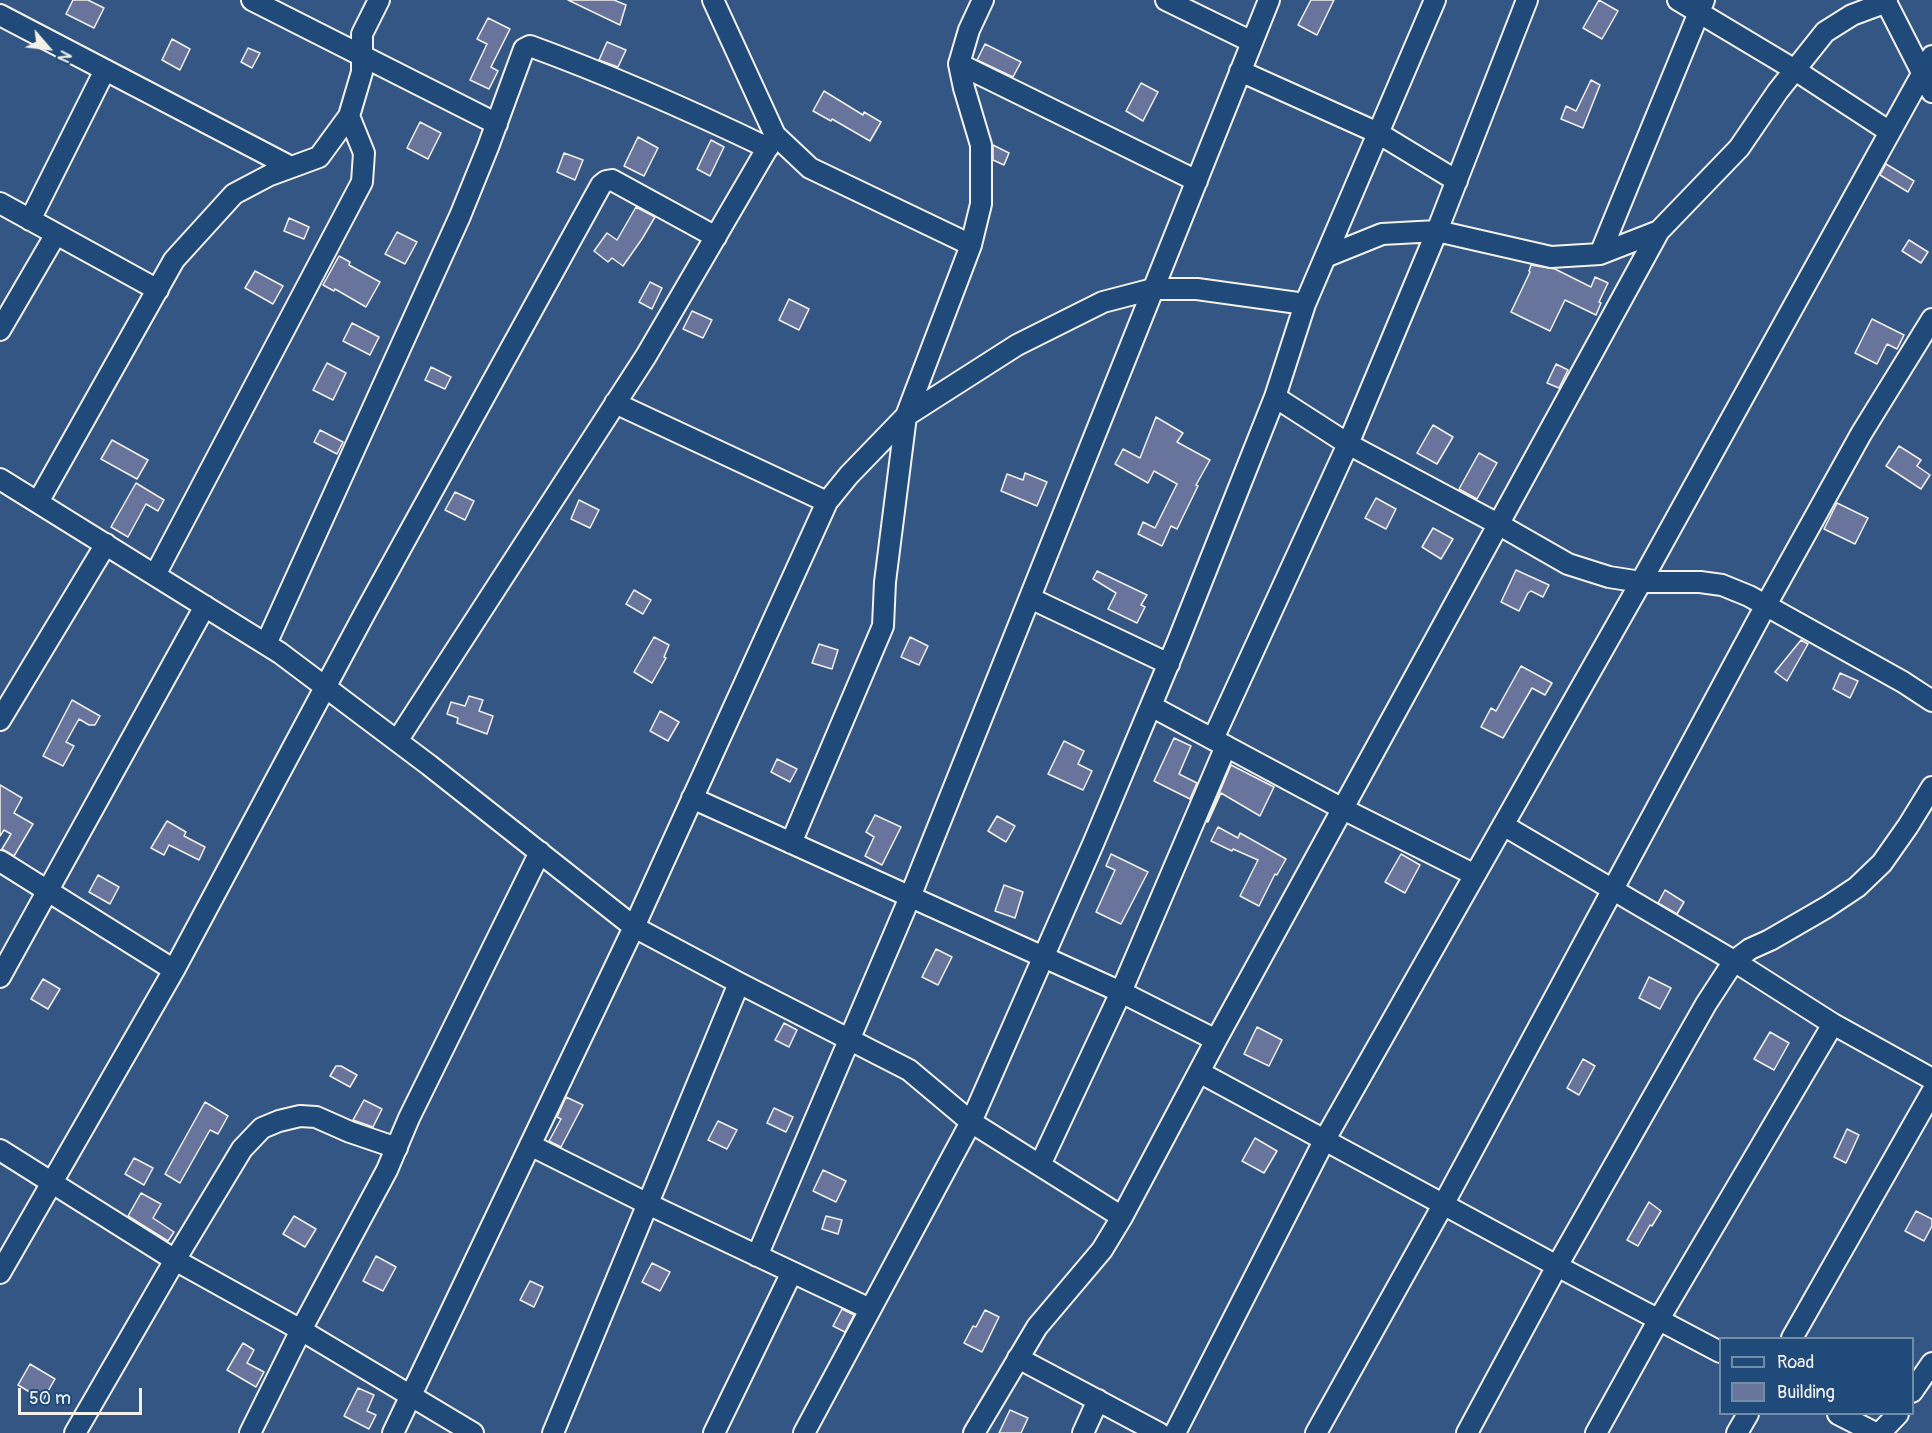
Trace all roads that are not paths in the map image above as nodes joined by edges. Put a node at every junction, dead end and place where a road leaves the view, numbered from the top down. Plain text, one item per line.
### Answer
1 (252, 0) edge
2 (379, 0) edge
3 (713, 0) edge
4 (983, 0) edge
5 (1166, 0) edge
6 (1269, 0) edge
7 (1435, 0) edge
8 (1527, 0) edge
9 (1678, 0) edge
10 (1886, 1) edge
11 (1702, 6) edge
12 (0, 15) edge
13 (1252, 42) junction
14 (362, 55) junction
15 (959, 64) junction
16 (1927, 64) edge
17 (105, 70) junction
18 (1795, 70) junction
19 (1240, 71) junction
20 (1932, 92) edge
21 (350, 116) junction
22 (497, 124) junction
23 (1890, 132) junction
24 (1378, 133) junction
25 (771, 141) junction
26 (291, 167) junction
27 (1197, 181) junction
28 (1457, 181) junction
29 (0, 203) edge
30 (30, 220) junction
31 (1437, 231) junction
32 (1659, 231) junction
33 (56, 234) junction
34 (716, 237) junction
35 (971, 245) junction
36 (1600, 254) junction
37 (1325, 257) junction
38 (158, 290) junction
39 (1154, 290) junction
40 (1305, 304) junction
41 (1932, 319) edge
42 (0, 330) edge
43 (1275, 397) junction
44 (615, 403) junction
45 (906, 416) junction
46 (1348, 444) junction
47 (0, 479) edge
48 (38, 502) junction
49 (827, 502) junction
50 (1498, 524) junction
51 (106, 544) junction
52 (155, 575) junction
53 (1641, 582) junction
54 (1030, 598) junction
55 (1766, 605) junction
56 (205, 606) junction
57 (266, 644) junction
58 (1169, 664) junction
59 (325, 687) junction
60 (1932, 701) edge
61 (1151, 706) junction
62 (0, 720) edge
63 (397, 741) junction
64 (1219, 743) junction
65 (1932, 787) edge
66 (692, 798) junction
67 (1343, 808) junction
68 (1503, 825) junction
69 (791, 843) junction
70 (540, 852) junction
71 (0, 861) edge
72 (1475, 875) junction
73 (48, 890) junction
74 (1613, 891) junction
75 (910, 897) junction
76 (634, 927) junction
77 (1044, 956) junction
78 (1734, 961) junction
79 (174, 970) junction
80 (0, 976) edge
81 (739, 983) junction
82 (1121, 992) junction
83 (1833, 1024) junction
84 (1216, 1040) junction
85 (850, 1041) junction
86 (1199, 1072) junction
87 (1932, 1079) edge
88 (1932, 1092) edge
89 (971, 1122) junction
90 (1324, 1141) junction
91 (530, 1145) junction
92 (397, 1148) junction
93 (0, 1150) edge
94 (1040, 1165) junction
95 (52, 1183) junction
96 (648, 1204) junction
97 (1443, 1204) junction
98 (1122, 1217) junction
99 (757, 1256) junction
100 (175, 1260) junction
101 (1557, 1266) junction
102 (792, 1272) junction
103 (0, 1273) edge
104 (870, 1309) junction
105 (1659, 1319) junction
106 (301, 1330) junction
107 (1793, 1337) edge
108 (1719, 1351) edge
109 (1018, 1358) junction
110 (1932, 1363) edge
111 (1914, 1389) edge
112 (411, 1396) junction
113 (1098, 1400) junction
114 (1747, 1415) edge
115 (1842, 1415) edge
116 (75, 1433) edge
117 (250, 1433) edge
118 (393, 1433) edge
119 (473, 1433) edge
120 (553, 1433) edge
121 (714, 1433) edge
122 (804, 1433) edge
123 (974, 1433) edge
124 (1083, 1433) edge
125 (1159, 1433) edge
126 (1175, 1433) edge
127 (1316, 1433) edge
128 (1467, 1433) edge
129 (1596, 1433) edge
130 (1737, 1433) edge
131 (1875, 1433) edge

1 - 14 street
2 - 14 street
3 - 25 street
4 - 15 street
5 - 13 street
6 - 13 street
7 - 24 street
8 - 28 street
9 - 11 street
10 - 16 street
10 - 18 street
11 - 18 street
11 - 36 street
12 - 17 street
13 - 19 street
14 - 21 street
14 - 22 street
15 - 27 street
15 - 35 street
16 - 20 street
16 - 23 street
17 - 26 street
17 - 30 street
18 - 23 street
18 - 32 street
19 - 24 street
19 - 27 street
21 - 26 street
21 - 52 street
22 - 25 street
22 - 57 street
23 - 53 street
24 - 28 street
24 - 37 street
25 - 34 street
25 - 35 street
26 - 38 street
27 - 39 street
28 - 31 street
29 - 30 street
30 - 33 street
31 - 36 street
31 - 37 street
31 - 46 street
32 - 36 street
32 - 50 street
33 - 38 street
33 - 42 street
34 - 44 street
34 - 59 street
35 - 45 street
37 - 40 street
38 - 48 street
39 - 40 street
39 - 45 street
39 - 54 street
40 - 43 street
41 - 55 street
43 - 46 street
43 - 58 street
44 - 49 street
44 - 63 street
45 - 49 street
45 - 69 street
46 - 50 street
46 - 64 street
47 - 48 street
48 - 51 street
49 - 66 street
50 - 53 street
50 - 67 street
51 - 52 street
51 - 62 street
52 - 56 street
53 - 55 street
53 - 68 street
54 - 58 street
54 - 75 street
55 - 60 street
55 - 74 street
56 - 57 street
56 - 73 street
57 - 59 street
58 - 61 street
59 - 63 street
59 - 79 street
61 - 64 street
61 - 77 street
63 - 70 street
64 - 67 street
64 - 82 street
65 - 78 street
66 - 69 street
66 - 76 street
67 - 72 street
67 - 84 street
68 - 72 street
68 - 74 street
69 - 75 street
70 - 76 street
70 - 92 street
71 - 73 street
72 - 90 street
73 - 79 street
73 - 80 street
74 - 78 street
74 - 97 street
75 - 77 street
75 - 85 street
76 - 81 street
76 - 91 street
77 - 82 street
77 - 89 street
78 - 83 street
78 - 101 street
79 - 95 street
81 - 85 street
81 - 96 street
82 - 84 street
82 - 94 street
83 - 87 street
83 - 105 street
84 - 86 street
85 - 89 street
85 - 99 street
86 - 90 street
86 - 98 street
88 - 107 street
89 - 94 street
89 - 104 street
90 - 97 street
90 - 126 street
91 - 96 street
91 - 112 street
92 - 100 street
92 - 106 street
93 - 95 street
94 - 98 street
95 - 100 street
95 - 103 street
96 - 99 street
96 - 120 street
97 - 101 street
97 - 127 street
98 - 109 street
99 - 102 street
100 - 106 street
100 - 116 street
101 - 105 street
101 - 128 street
102 - 104 street
102 - 121 street
104 - 122 street
105 - 108 street
105 - 129 street
106 - 112 street
106 - 117 street
109 - 113 street
109 - 123 street
110 - 111 street
112 - 118 street
112 - 119 street
113 - 124 street
113 - 125 street
114 - 130 street
115 - 131 street

